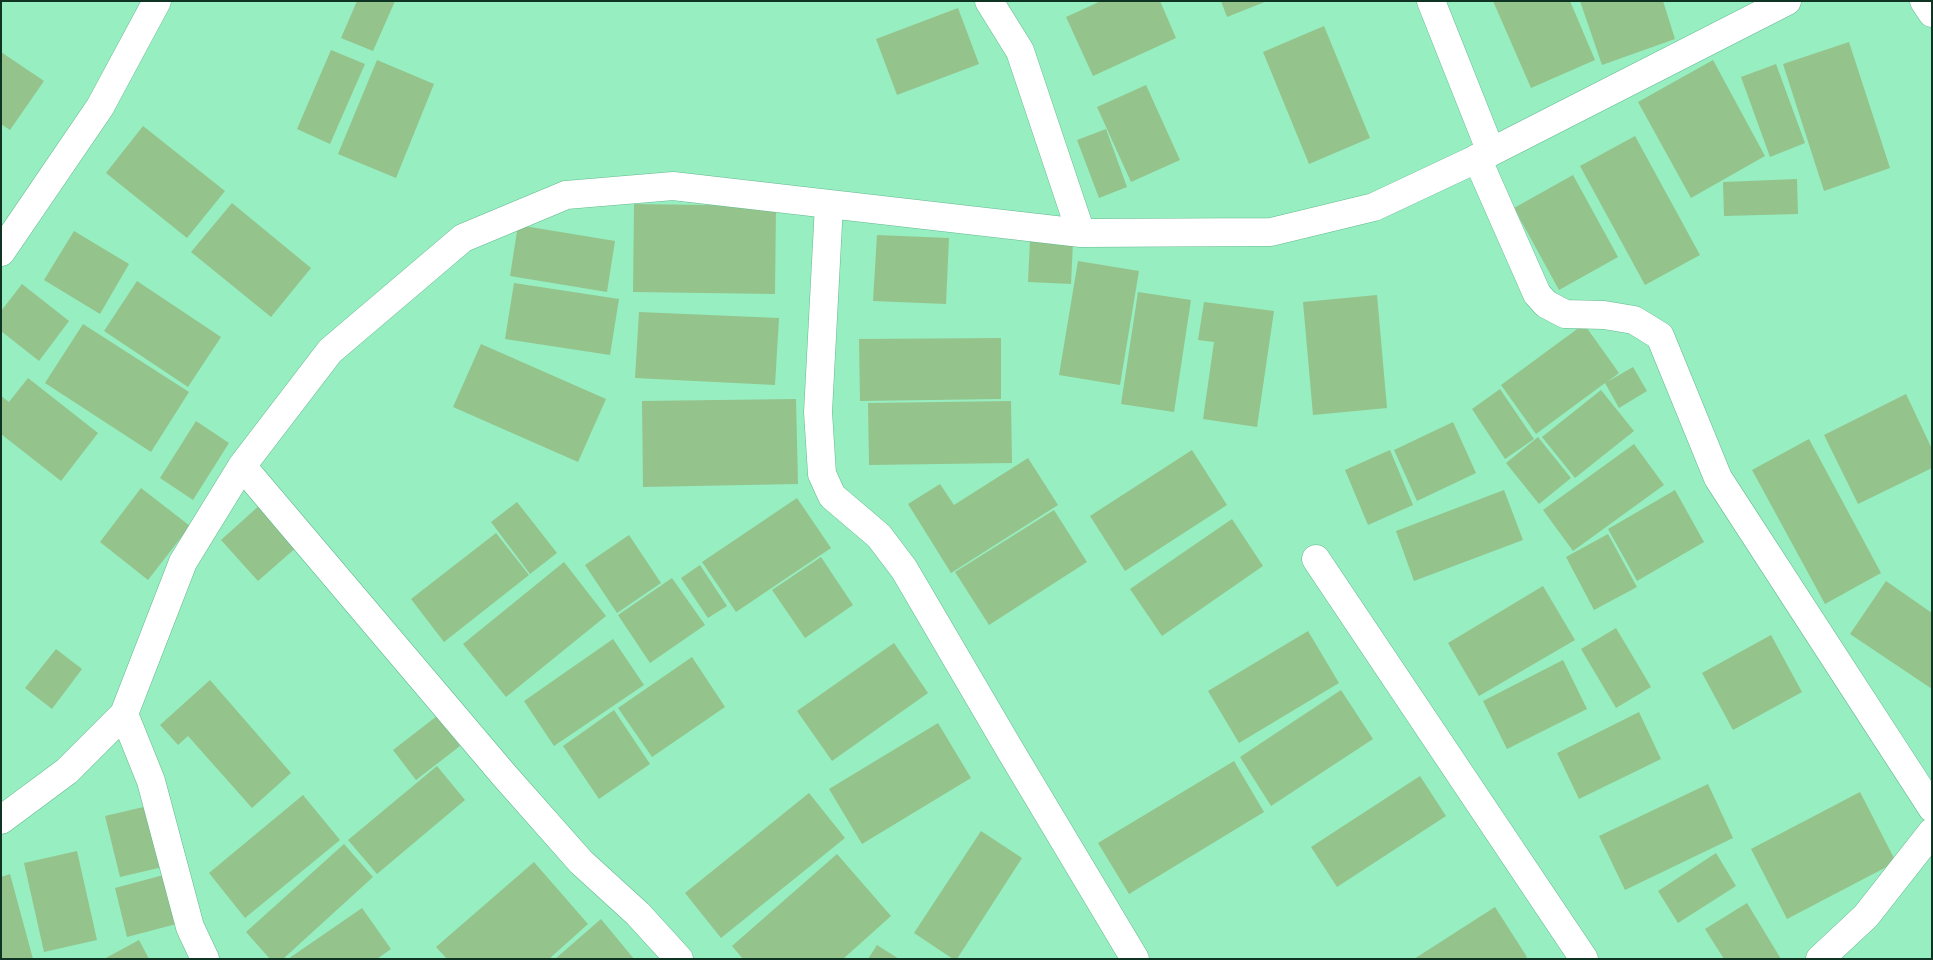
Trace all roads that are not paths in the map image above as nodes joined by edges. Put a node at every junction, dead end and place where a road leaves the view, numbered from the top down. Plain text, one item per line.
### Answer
1 (157, 1) edge
2 (989, 1) edge
3 (1431, 1) edge
4 (1787, 1) edge
5 (1924, 1) edge
6 (1932, 13) edge
7 (1484, 155) junction
8 (829, 205) junction
9 (1081, 233) junction
10 (1, 252) edge
11 (242, 466) junction
12 (1316, 559) dead end
13 (124, 714) junction
14 (1932, 808) edge
15 (1, 820) edge
16 (1932, 832) edge
17 (205, 959) edge
18 (680, 959) edge
19 (1135, 959) edge
20 (1584, 959) edge
21 (1820, 959) edge

1 - 10 street
2 - 9 street
3 - 7 street
4 - 7 street
5 - 6 street
7 - 9 street
7 - 14 street
8 - 9 street
8 - 11 street
8 - 19 street
11 - 13 street
11 - 18 street
12 - 20 street
13 - 15 street
13 - 17 street
16 - 21 street

